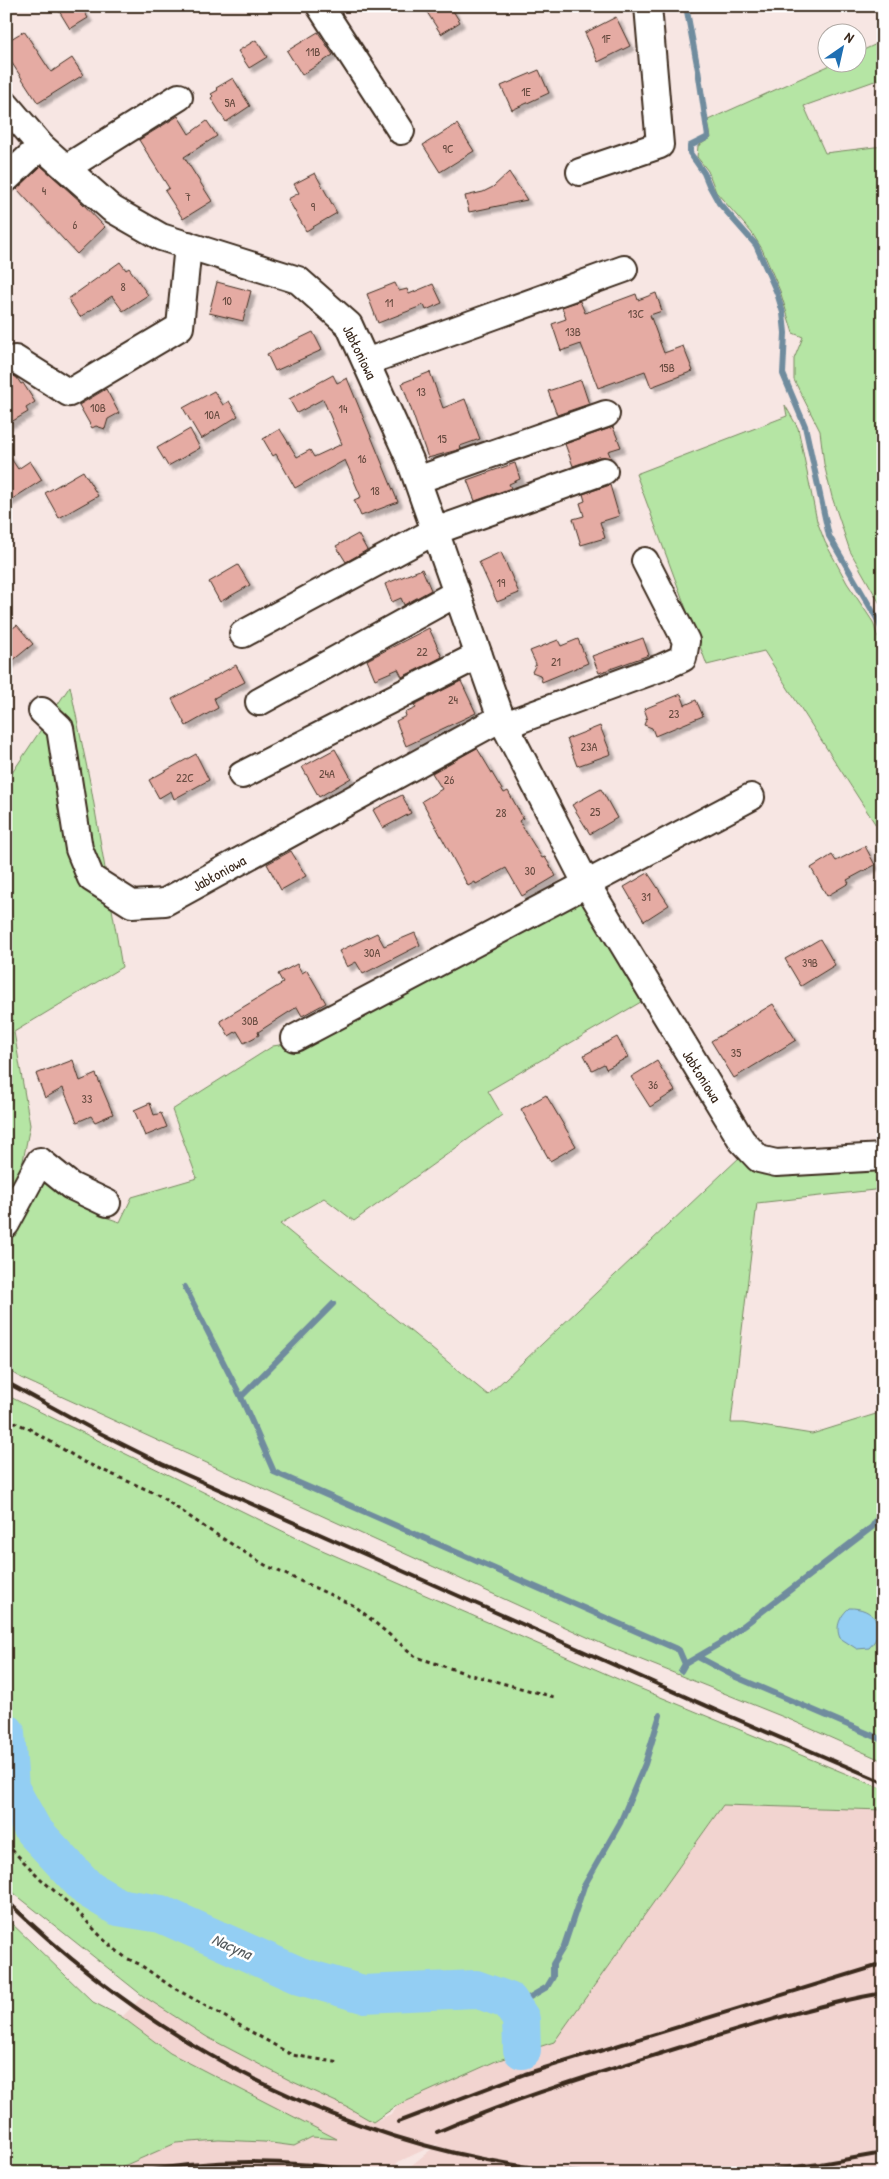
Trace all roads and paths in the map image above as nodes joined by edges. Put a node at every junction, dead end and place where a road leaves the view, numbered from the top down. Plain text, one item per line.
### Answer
1 (320, 6) edge
2 (648, 6) edge
3 (179, 97) dead end
4 (6, 105) edge
5 (401, 131) dead end
6 (41, 146) junction
7 (66, 168) junction
8 (580, 172) dead end
9 (6, 179) edge
10 (188, 245) junction
11 (624, 268) dead end
12 (15, 359) dead end
13 (366, 362) junction
14 (606, 414) dead end
15 (604, 471) dead end
16 (417, 480) junction
17 (435, 531) junction
18 (645, 562) dead end
19 (457, 593) junction
20 (243, 634) dead end
21 (479, 655) junction
22 (259, 702) dead end
23 (42, 711) dead end
24 (503, 722) junction
25 (242, 775) dead end
26 (751, 797) dead end
27 (586, 883) junction
28 (295, 1038) dead end
29 (883, 1157) edge
30 (107, 1203) dead end
31 (6, 1224) edge
32 (6, 1418) edge
33 (554, 1697) dead end
34 (6, 1844) edge
35 (341, 2063) dead end

1 - 5 street
2 - 8 street
3 - 7 street
4 - 6 street, Jabłoniowa
6 - 7 street, Jabłoniowa
6 - 9 street
7 - 10 street, Jabłoniowa
10 - 12 street
10 - 13 street, Jabłoniowa
11 - 13 street
13 - 16 street, Jabłoniowa
14 - 16 street
15 - 17 street
16 - 17 street, Jabłoniowa
17 - 19 street, Jabłoniowa
17 - 20 street
18 - 24 street
19 - 21 street, Jabłoniowa
19 - 22 street
21 - 24 street, Jabłoniowa
21 - 25 street
23 - 24 street, Jabłoniowa
24 - 27 street, Jabłoniowa
26 - 27 street
27 - 28 street
27 - 29 street, Jabłoniowa
30 - 31 street
32 - 33 path
34 - 35 path

